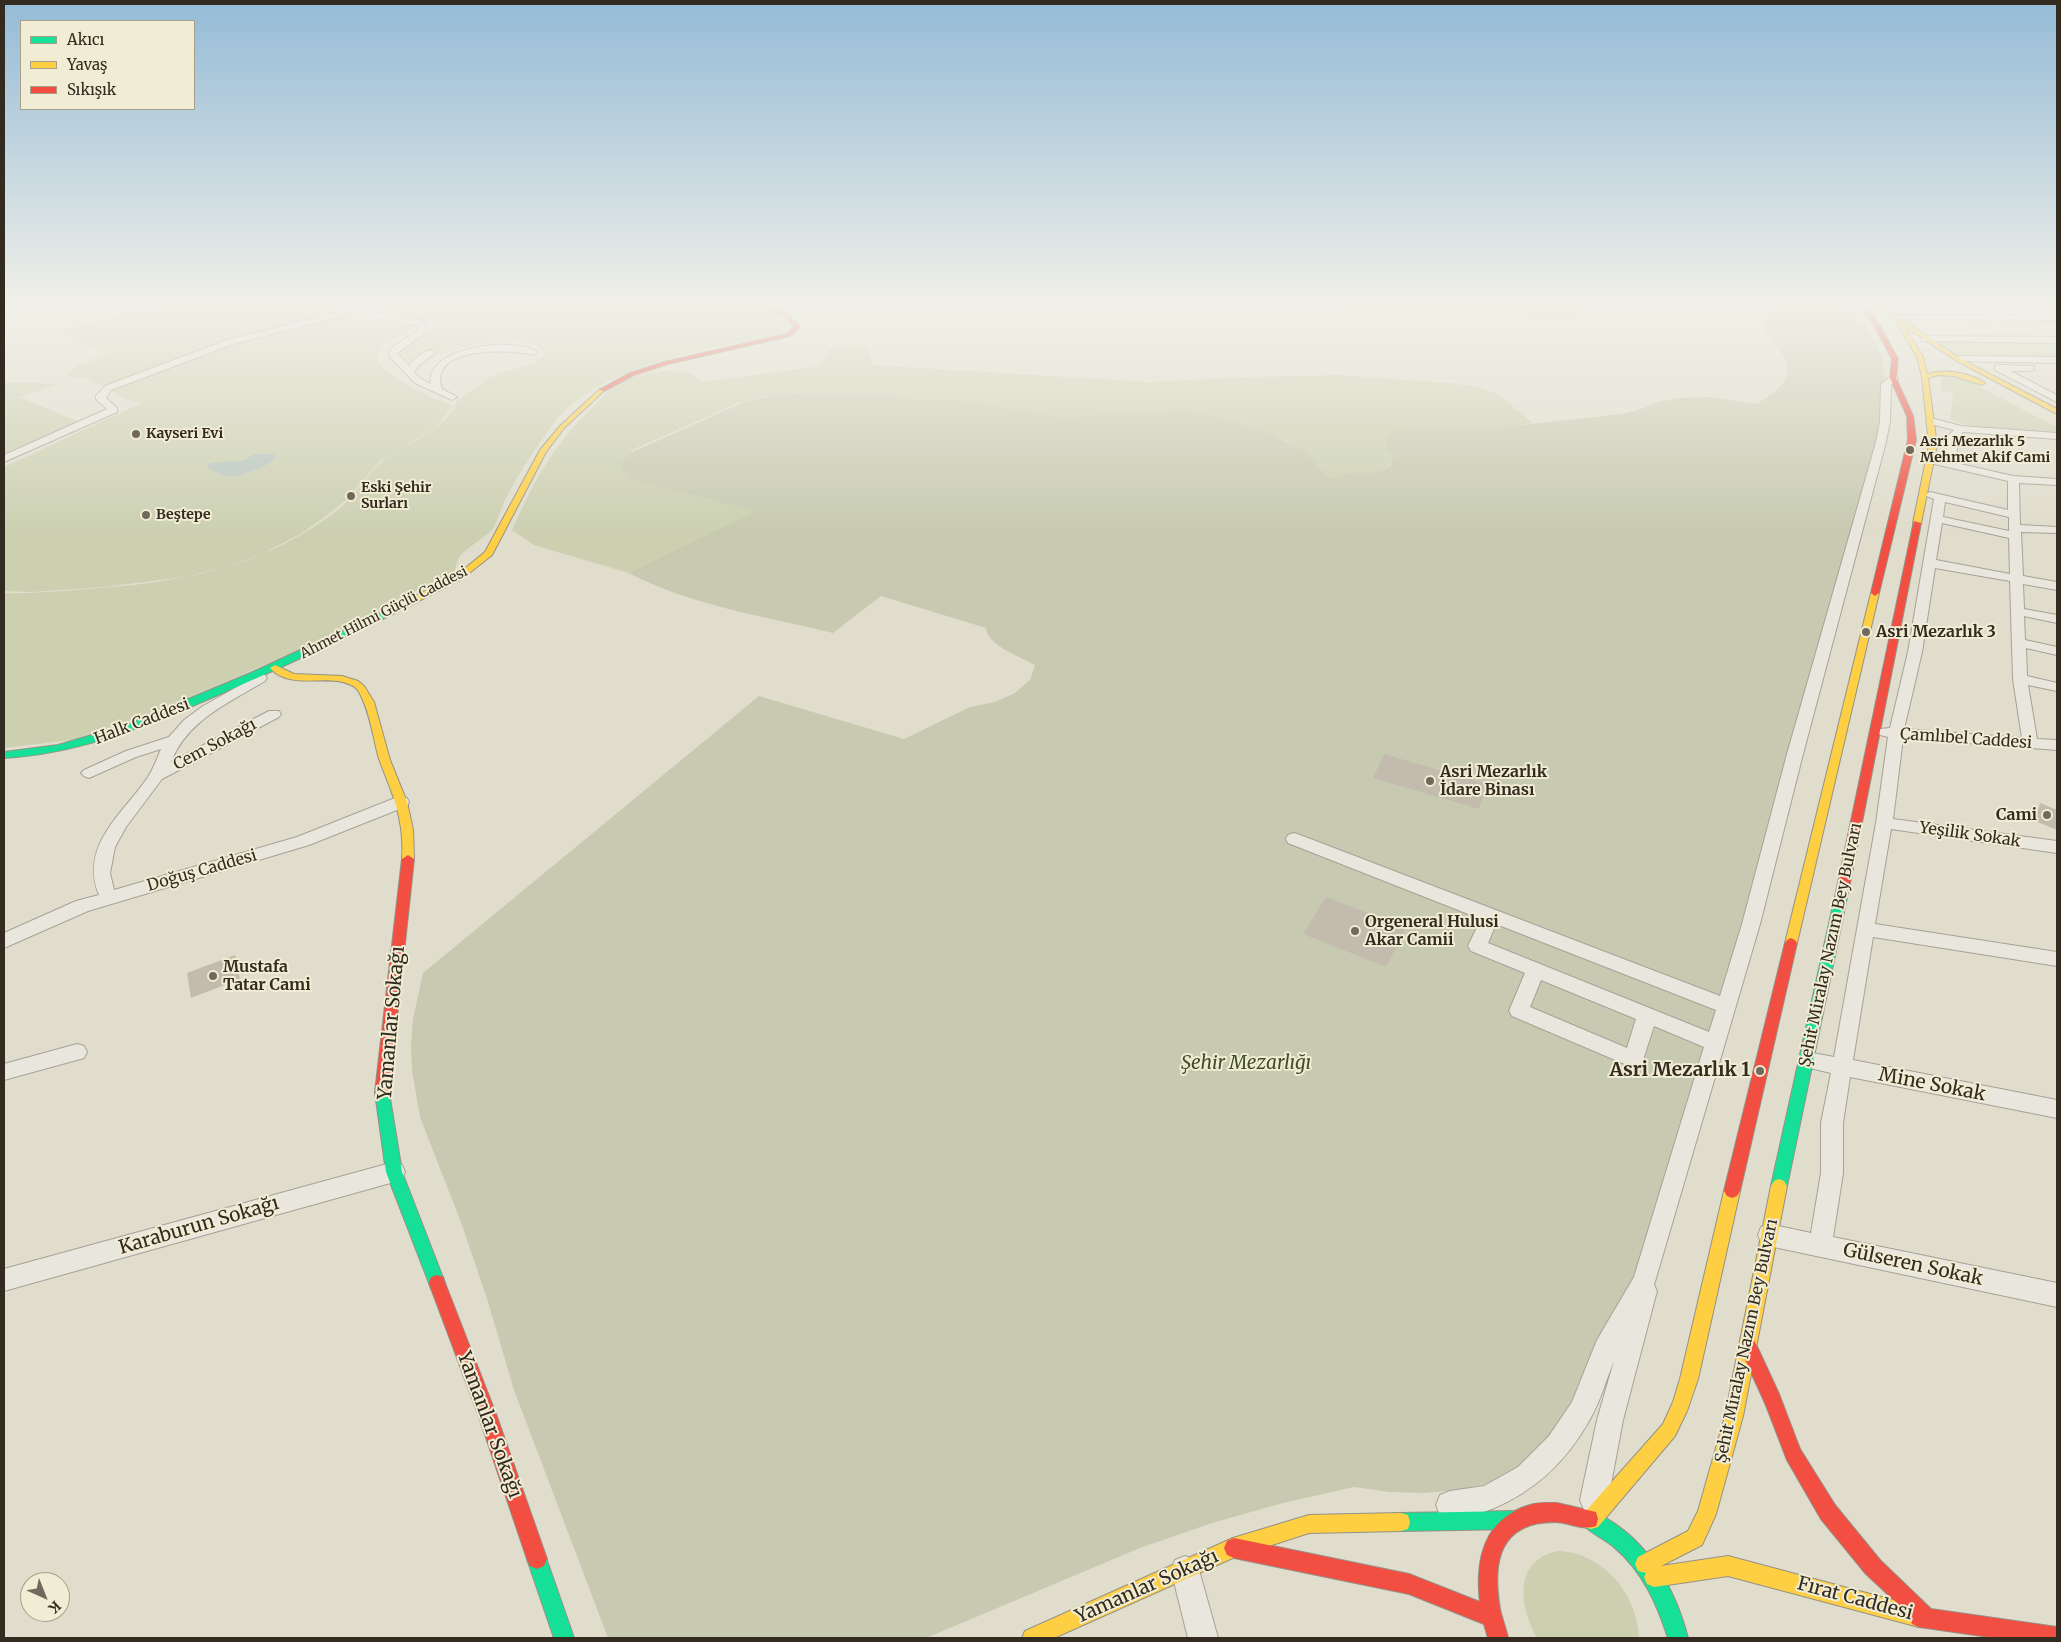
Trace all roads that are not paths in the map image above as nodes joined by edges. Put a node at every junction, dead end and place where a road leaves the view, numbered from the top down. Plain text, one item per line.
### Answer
1 (126, 381) edge
2 (418, 381) edge
3 (436, 381) edge
4 (618, 381) edge
5 (1890, 381) edge
6 (1894, 381) edge
7 (1925, 381) edge
8 (1986, 381) edge
9 (1989, 381) edge
10 (2022, 381) edge
11 (1993, 382) junction
12 (438, 390) junction
13 (452, 397) dead end
14 (2057, 399) edge
15 (2057, 412) edge
16 (2057, 420) edge
17 (1931, 421) junction
18 (1960, 429) junction
19 (2057, 436) edge
20 (4, 459) edge
21 (1930, 460) junction
22 (1950, 465) junction
23 (2013, 479) junction
24 (2057, 482) edge
25 (1922, 494) junction
26 (1940, 498) junction
27 (1937, 519) junction
28 (2014, 526) junction
29 (2057, 530) edge
30 (1930, 563) junction
31 (2016, 579) junction
32 (2057, 586) edge
33 (2017, 611) junction
34 (2057, 618) edge
35 (2018, 642) junction
36 (2057, 651) edge
37 (274, 668) junction
38 (2020, 679) junction
39 (2057, 687) edge
40 (274, 714) dead end
41 (1876, 731) junction
42 (1896, 733) junction
43 (174, 740) junction
44 (2030, 744) junction
45 (2057, 745) edge
46 (4, 755) edge
47 (90, 773) dead end
48 (156, 776) junction
49 (401, 802) junction
50 (1884, 823) junction
51 (1294, 839) dead end
52 (2057, 847) edge
53 (109, 899) junction
54 (1491, 917) junction
55 (1865, 929) junction
56 (4, 941) edge
57 (2057, 959) edge
58 (1536, 970) junction
59 (1725, 1006) junction
60 (1648, 1015) junction
61 (1714, 1042) junction
62 (77, 1052) dead end
63 (1808, 1060) junction
64 (1841, 1067) junction
65 (4, 1072) edge
66 (2057, 1109) edge
67 (394, 1172) junction
68 (1769, 1236) junction
69 (1820, 1246) junction
70 (4, 1280) edge
71 (1644, 1281) junction
72 (2057, 1295) edge
73 (1748, 1346) junction
74 (1515, 1520) junction
75 (1589, 1520) junction
76 (1414, 1522) junction
77 (1234, 1548) junction
78 (1645, 1564) junction
79 (1185, 1570) junction
80 (1654, 1577) junction
81 (1490, 1616) junction
82 (1928, 1619) junction
83 (1493, 1633) edge
84 (2057, 1637) edge
85 (564, 1638) edge
86 (1032, 1638) edge
87 (1204, 1638) edge
88 (1678, 1638) edge

1 - 20 street
2 - 12 street
3 - 12 street
4 - 37 main road, Ahmet Hilmi Güçlü Caddesi
5 - 59 street
6 - 75 main road
7 - 17 main road, Şehit Miralay Nazım Bey Bulvarı
8 - 11 main road
9 - 11 main road
10 - 14 street
11 - 15 main road
11 - 16 main road
12 - 13 street
17 - 18 street
17 - 21 main road, Şehit Miralay Nazım Bey Bulvarı
18 - 19 street
18 - 22 street
21 - 22 street
21 - 25 main road, Şehit Miralay Nazım Bey Bulvarı
22 - 23 street
23 - 24 street
23 - 28 street
25 - 26 street
25 - 41 main road, Şehit Miralay Nazım Bey Bulvarı
26 - 27 street
26 - 28 street
27 - 28 street
27 - 30 street
28 - 29 street
28 - 31 street
30 - 31 street
30 - 42 street
31 - 32 street
31 - 33 street
33 - 34 street
33 - 35 street
35 - 36 street
35 - 38 street
37 - 43 street
37 - 46 main road, Halk Caddesi
37 - 49 main road, Yamanlar Sokağı
38 - 39 street
38 - 44 street
40 - 48 street, Cem Sokağı
41 - 42 street, Çamlıbel Caddesi
41 - 63 main road, Şehit Miralay Nazım Bey Bulvarı
42 - 44 street, Çamlıbel Caddesi
42 - 50 street
43 - 47 street
43 - 48 street
44 - 45 street, Çamlıbel Caddesi
48 - 53 street
49 - 53 street, Doğuş Caddesi
49 - 67 main road, Yamanlar Sokağı
50 - 52 street, Yeşilik Sokak
50 - 55 street
51 - 54 street
53 - 56 street, Doğuş Caddesi
54 - 58 street
54 - 59 street
55 - 57 street
55 - 64 street
58 - 60 street
58 - 60 street
59 - 61 street
60 - 61 street
61 - 71 street
62 - 65 street
63 - 64 street, Mine Sokak
63 - 68 main road, Şehit Miralay Nazım Bey Bulvarı
64 - 66 street, Mine Sokak
64 - 69 street
67 - 70 street, Karaburun Sokağı
67 - 85 main road, Yamanlar Sokağı
68 - 69 street, Gülseren Sokak
68 - 73 main road, Şehit Miralay Nazım Bey Bulvarı
69 - 72 street, Gülseren Sokak
71 - 75 street
71 - 76 street
73 - 78 main road, Şehit Miralay Nazım Bey Bulvarı
73 - 82 main road
74 - 75 main road
74 - 76 main road, Yamanlar Sokağı
74 - 81 main road
75 - 78 main road
76 - 77 main road, Yamanlar Sokağı
77 - 79 main road, Yamanlar Sokağı
77 - 81 main road
78 - 80 main road
79 - 86 main road, Yamanlar Sokağı
79 - 87 street
80 - 82 main road, Fırat Caddesi
80 - 88 main road
81 - 83 main road
82 - 84 main road, Fırat Caddesi

